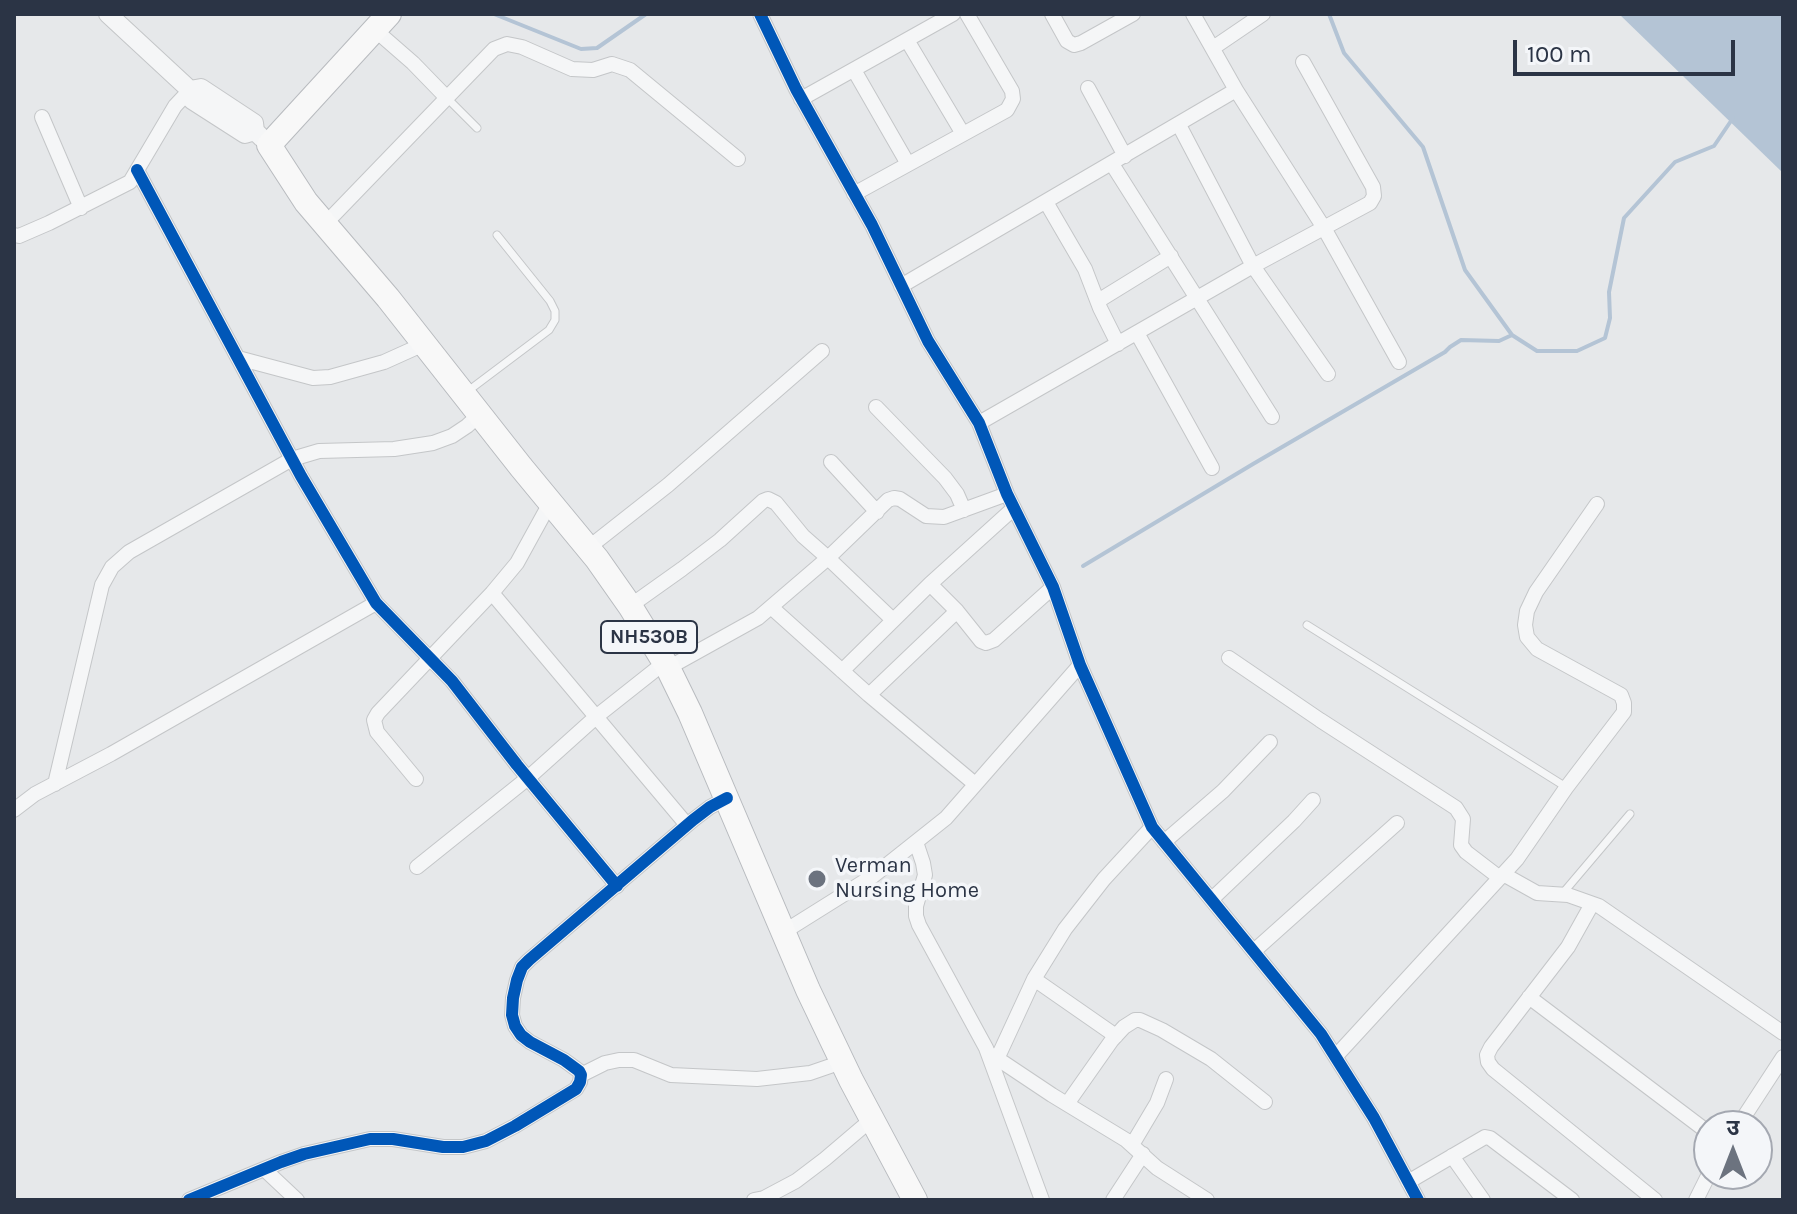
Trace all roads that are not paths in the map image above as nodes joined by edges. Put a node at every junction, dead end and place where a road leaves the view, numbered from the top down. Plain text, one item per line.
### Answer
1 (108, 14) edge
2 (760, 14) edge
3 (953, 14) edge
4 (967, 14) edge
5 (1052, 14) edge
6 (1133, 14) edge
7 (1193, 14) edge
8 (1263, 14) edge
9 (382, 22) edge
10 (907, 40) junction
11 (1213, 48) junction
12 (1303, 62) dead end
13 (854, 70) junction
14 (1088, 88) dead end
15 (190, 90) junction
16 (1236, 90) junction
17 (447, 98) junction
18 (801, 99) junction
19 (42, 117) dead end
20 (1179, 125) junction
21 (477, 128) dead end
22 (963, 134) junction
23 (262, 138) junction
24 (1125, 156) junction
25 (738, 159) dead end
26 (908, 164) junction
27 (1112, 164) junction
28 (137, 170) junction
29 (854, 194) junction
30 (1046, 202) junction
31 (81, 208) junction
32 (325, 224) junction
33 (1324, 228) junction
34 (497, 235) dead end
35 (16, 236) edge
36 (1171, 256) junction
37 (1253, 266) junction
38 (901, 286) junction
39 (1198, 299) junction
40 (1098, 301) junction
41 (1137, 333) junction
42 (424, 344) junction
43 (1118, 344) junction
44 (822, 351) dead end
45 (238, 358) junction
46 (1399, 362) dead end
47 (1328, 374) dead end
48 (463, 394) junction
49 (876, 407) dead end
50 (479, 415) junction
51 (1272, 417) dead end
52 (979, 423) junction
53 (292, 459) junction
54 (831, 462) dead end
55 (1212, 468) dead end
56 (1007, 494) junction
57 (550, 503) junction
58 (1597, 504) dead end
59 (1014, 508) junction
60 (964, 510) junction
61 (877, 512) junction
62 (588, 548) junction
63 (828, 558) junction
64 (930, 584) junction
65 (1053, 587) junction
66 (492, 593) junction
67 (376, 603) junction
68 (630, 606) junction
69 (771, 607) junction
70 (957, 611) junction
71 (893, 620) junction
72 (1307, 625) dead end
73 (430, 658) junction
74 (1229, 658) dead end
75 (1080, 665) junction
76 (666, 666) junction
77 (842, 671) junction
78 (869, 695) junction
79 (597, 716) junction
80 (1270, 742) dead end
81 (528, 778) junction
82 (416, 779) dead end
83 (55, 784) junction
84 (975, 784) junction
85 (1566, 788) junction
86 (727, 798) junction
87 (1313, 800) dead end
88 (14, 810) edge
89 (1630, 814) dead end
90 (1397, 823) dead end
91 (687, 825) junction
92 (1152, 827) junction
93 (916, 842) junction
94 (1164, 842) junction
95 (417, 867) dead end
96 (1501, 876) junction
97 (617, 886) junction
98 (1561, 894) junction
99 (1212, 899) junction
100 (1592, 904) junction
101 (782, 933) junction
102 (1254, 951) junction
103 (1034, 979) junction
104 (1529, 997) junction
105 (1783, 1033) edge
106 (1116, 1036) junction
107 (993, 1056) junction
108 (1336, 1056) junction
109 (1783, 1057) edge
110 (842, 1062) junction
111 (581, 1075) junction
112 (1166, 1079) dead end
113 (1265, 1102) dead end
114 (1067, 1104) junction
115 (1748, 1110) edge
116 (872, 1119) junction
117 (1693, 1121) edge
118 (1138, 1150) junction
119 (1452, 1156) junction
120 (264, 1169) junction
121 (1408, 1182) junction
122 (761, 1199) edge
123 (189, 1200) edge
124 (297, 1200) edge
125 (915, 1200) edge
126 (1042, 1200) edge
127 (1113, 1200) edge
128 (1207, 1200) edge
129 (1418, 1200) edge
130 (1483, 1200) edge
131 (1572, 1200) edge
132 (1655, 1200) edge

1 - 15 street
2 - 18 street
3 - 10 street
4 - 22 street
5 - 6 street
7 - 11 street
8 - 11 street
9 - 17 street
9 - 23 highway
10 - 13 street
10 - 22 street
11 - 16 street
12 - 33 street
13 - 18 street
13 - 26 street
14 - 24 street
15 - 23 street
15 - 28 street
16 - 20 street
16 - 33 street
17 - 21 lane
17 - 25 street
17 - 32 street
18 - 29 street
19 - 31 street
20 - 24 street
20 - 37 street
22 - 26 street
23 - 32 highway, NH530B
24 - 27 street
26 - 29 street
27 - 30 street
27 - 36 street
28 - 31 street
28 - 45 street
29 - 38 street
30 - 38 street
30 - 40 street
31 - 35 street
32 - 42 highway, NH530B
33 - 37 street
33 - 46 street
34 - 48 lane
36 - 39 street
36 - 40 street
37 - 39 street
37 - 47 street
38 - 52 street
39 - 41 street
39 - 51 street
40 - 43 street
41 - 43 street
41 - 55 street
42 - 45 street
42 - 48 highway, NH530B
43 - 52 street
44 - 62 street
45 - 53 street
48 - 50 highway, NH530B
49 - 60 street
50 - 53 street
50 - 57 highway, NH530B
52 - 56 street
53 - 67 street
53 - 83 street
54 - 61 street
56 - 59 street
56 - 60 street
57 - 62 highway, NH530B
57 - 66 street
58 - 85 street
59 - 64 street
59 - 65 street
60 - 61 street
61 - 63 street
62 - 68 highway, NH530B
63 - 68 street
63 - 69 street
63 - 71 street
64 - 70 street
64 - 71 street
65 - 70 street
65 - 75 street
66 - 73 street
66 - 79 street
67 - 73 street
67 - 83 street
68 - 76 highway, NH530B
69 - 76 street
69 - 77 street
70 - 78 street
71 - 77 street
72 - 85 lane
73 - 81 street
73 - 82 street
74 - 96 street
75 - 84 street
75 - 92 street
76 - 79 street
76 - 86 highway, NH530B
77 - 78 street
78 - 84 street
79 - 81 street
79 - 91 street
80 - 94 street
81 - 95 street
81 - 97 street
83 - 88 street
84 - 93 street
85 - 96 street
86 - 91 street
86 - 101 highway, NH530B
87 - 99 street
89 - 98 lane
90 - 102 street
91 - 97 street
92 - 94 street
92 - 103 street
93 - 101 street
93 - 107 street
94 - 99 street
96 - 98 street
96 - 108 street
97 - 111 street
98 - 100 street
99 - 102 street
100 - 104 street
100 - 105 street
101 - 110 highway, NH530B
102 - 108 street
103 - 106 street
103 - 107 street
104 - 117 street
104 - 132 street
106 - 113 street
106 - 114 street
107 - 114 street
107 - 126 street
108 - 121 street
109 - 115 street
110 - 111 street
110 - 116 highway, NH530B
111 - 120 street
112 - 118 street
114 - 118 street
116 - 122 street
116 - 125 highway, NH530B
118 - 127 street
118 - 128 street
119 - 121 street
119 - 130 street
119 - 131 street
120 - 123 street
120 - 124 street
121 - 129 street

